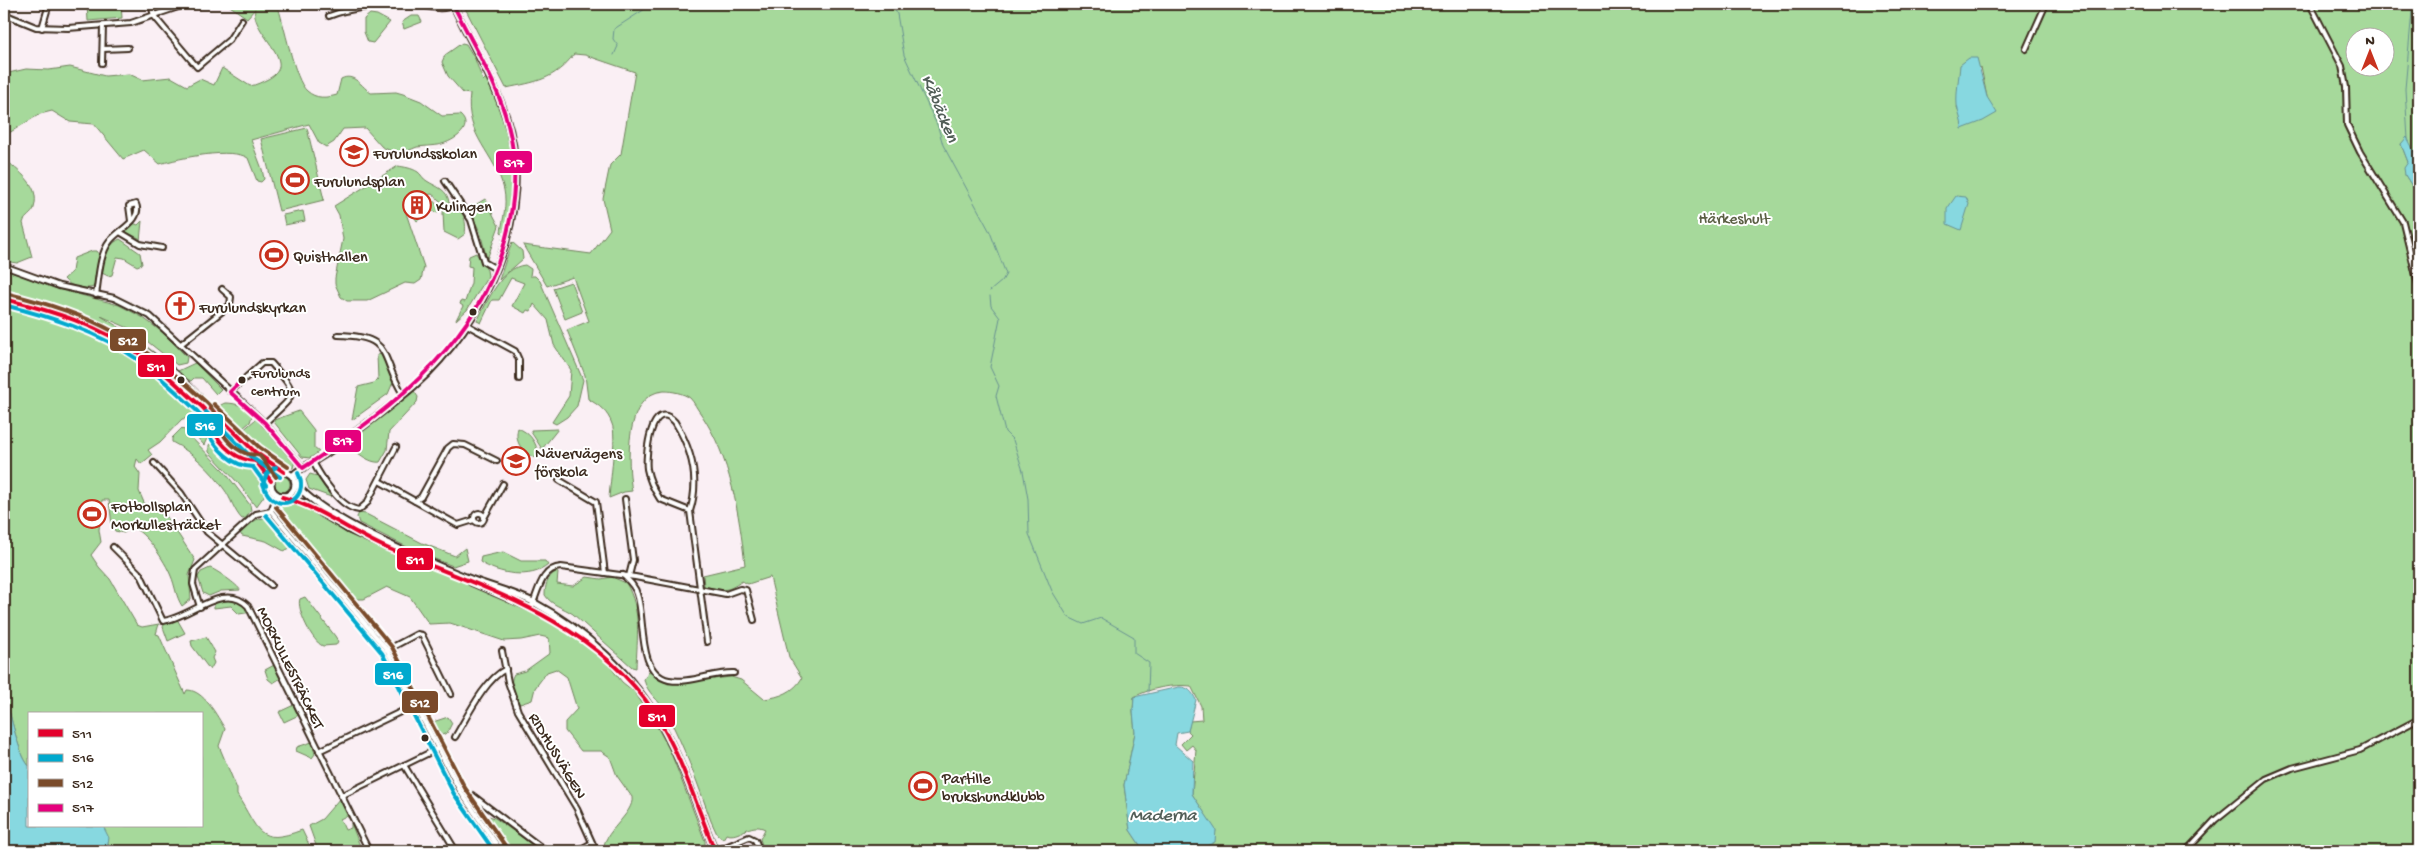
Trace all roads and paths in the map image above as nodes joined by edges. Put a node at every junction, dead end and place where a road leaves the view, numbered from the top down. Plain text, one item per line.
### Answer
1 (49, 4) edge
2 (151, 4) edge
3 (187, 4) edge
4 (2046, 4) edge
5 (2310, 4) edge
6 (453, 5) edge
7 (4, 14) edge
8 (154, 16) junction
9 (329, 16) dead end
10 (242, 20) dead end
11 (103, 26) junction
12 (42, 28) junction
13 (128, 48) dead end
14 (102, 49) junction
15 (2026, 49) dead end
16 (102, 63) dead end
17 (445, 181) dead end
18 (131, 221) dead end
19 (120, 232) junction
20 (162, 248) dead end
21 (4, 266) edge
22 (496, 269) junction
23 (2419, 288) edge
24 (222, 289) dead end
25 (96, 294) junction
26 (4, 299) edge
27 (467, 325) junction
28 (110, 334) junction
29 (338, 335) dead end
30 (181, 344) junction
31 (519, 379) dead end
32 (230, 392) junction
33 (403, 394) junction
34 (265, 423) junction
35 (396, 447) dead end
36 (497, 461) dead end
37 (313, 462) junction
38 (154, 463) dead end
39 (303, 468) junction
40 (284, 472) junction
41 (292, 476) junction
42 (271, 480) junction
43 (559, 480) dead end
44 (379, 481) junction
45 (295, 483) junction
46 (503, 484) dead end
47 (280, 496) junction
48 (625, 499) dead end
49 (417, 500) junction
50 (271, 510) junction
51 (690, 511) junction
52 (484, 518) junction
53 (474, 520) junction
54 (223, 545) junction
55 (114, 547) dead end
56 (605, 573) junction
57 (623, 575) junction
58 (629, 576) junction
59 (271, 585) dead end
60 (700, 589) junction
61 (532, 605) junction
62 (200, 606) junction
63 (754, 620) dead end
64 (707, 642) dead end
65 (387, 650) junction
66 (502, 651) dead end
67 (506, 669) junction
68 (734, 674) dead end
69 (451, 694) dead end
70 (415, 705) junction
71 (2419, 719) edge
72 (455, 737) dead end
73 (437, 749) junction
74 (319, 751) junction
75 (404, 765) junction
76 (472, 795) dead end
77 (341, 796) junction
78 (592, 843) junction
79 (369, 851) edge
80 (456, 851) edge
81 (501, 851) edge
82 (546, 851) edge
83 (577, 851) edge
84 (596, 851) edge
85 (715, 851) edge
86 (760, 851) edge
87 (2186, 851) edge

1 - 12 street
2 - 8 street
3 - 8 street
4 - 15 street
5 - 23 street
6 - 9 street
6 - 22 street
7 - 12 street
8 - 10 street
8 - 11 street
11 - 12 street
11 - 14 street
13 - 14 street
14 - 16 street
17 - 22 street
18 - 19 street
19 - 20 street
19 - 25 street
21 - 25 street
22 - 27 street
24 - 30 street
25 - 30 street
26 - 28 street
27 - 31 street
27 - 33 street
28 - 40 street
28 - 42 street
29 - 33 street
30 - 32 street
32 - 34 street
32 - 34 street
33 - 37 street
34 - 39 street
35 - 44 street
36 - 49 street
37 - 39 street
37 - 44 street
38 - 54 street
39 - 41 street
40 - 41 street
40 - 42 street
41 - 45 street
42 - 47 street
43 - 56 street
44 - 49 street
45 - 47 street
45 - 61 street
46 - 52 street
47 - 50 street
47 - 61 street
48 - 58 street
49 - 53 street
50 - 54 street
50 - 65 street
51 - 51 street
51 - 60 street
52 - 53 street
52 - 53 street
54 - 59 street
54 - 62 street
55 - 62 street, MORKULLESTRÄCKET
56 - 57 street
56 - 61 street
57 - 58 street
57 - 68 street
58 - 60 street
60 - 63 street
60 - 64 street
61 - 85 street
62 - 74 street, MORKULLESTRÄCKET
65 - 69 street
65 - 70 street
66 - 67 street, RIDHUSVÄGEN
67 - 72 street
67 - 78 street, RIDHUSVÄGEN
70 - 73 street
70 - 74 street
71 - 87 street
73 - 75 street
73 - 81 street
74 - 77 street, MORKULLESTRÄCKET
75 - 77 street
75 - 80 street
76 - 82 street
77 - 79 street, MORKULLESTRÄCKET
78 - 83 street
78 - 84 street, RIDHUSVÄGEN
85 - 86 street

